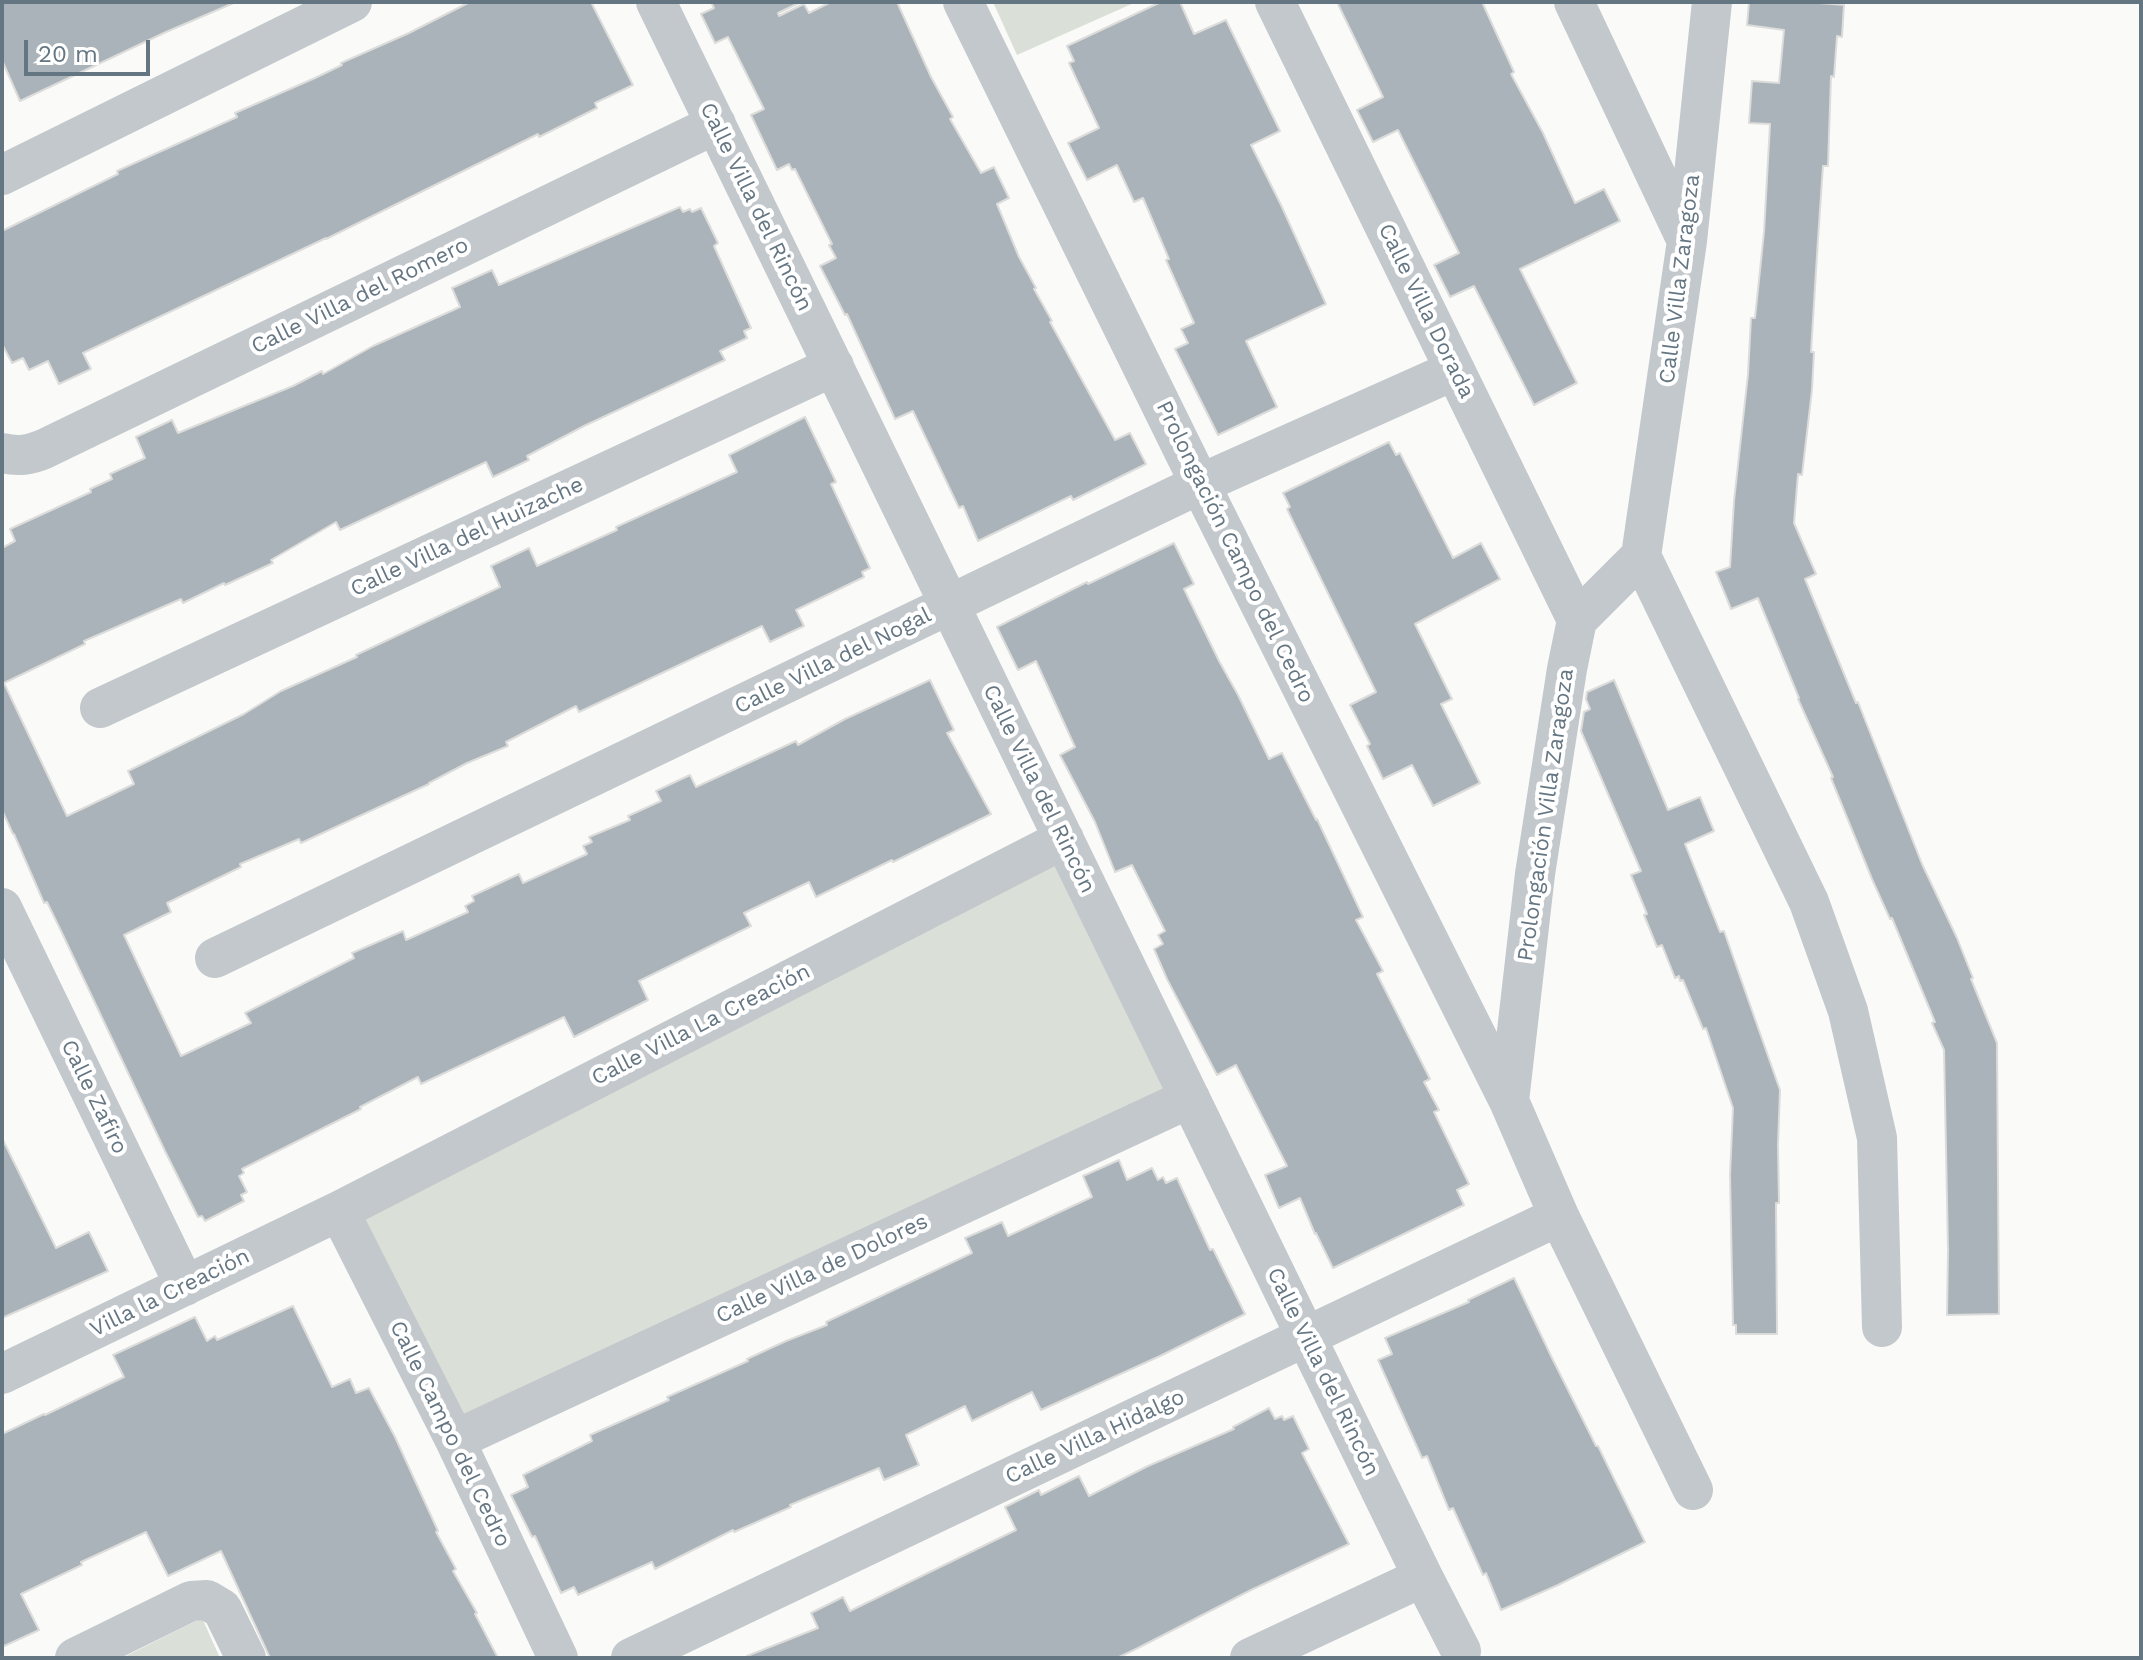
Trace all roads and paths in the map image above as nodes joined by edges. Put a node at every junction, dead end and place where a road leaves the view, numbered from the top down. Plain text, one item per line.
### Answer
1 (352, 2) edge
2 (656, 2) edge
3 (963, 2) edge
4 (1275, 2) edge
5 (1574, 2) edge
6 (1712, 2) edge
7 (716, 124) junction
8 (2, 175) edge
9 (1687, 241) junction
10 (834, 366) junction
11 (1455, 370) junction
12 (2, 453) edge
13 (1200, 484) junction
14 (1641, 556) junction
15 (949, 605) junction
16 (1577, 620) junction
17 (100, 708) dead end
18 (1064, 839) junction
19 (2, 908) edge
20 (215, 958) dead end
21 (1190, 1098) junction
22 (1509, 1101) junction
23 (339, 1211) junction
24 (1559, 1216) junction
25 (185, 1286) junction
26 (1882, 1327) dead end
27 (1306, 1336) junction
28 (2, 1374) edge
29 (455, 1440) junction
30 (1693, 1490) dead end
31 (1423, 1577) junction
32 (1461, 1651) dead end
33 (75, 1658) edge
34 (246, 1658) edge
35 (558, 1658) edge
36 (631, 1658) edge
37 (1250, 1658) edge

1 - 8 street
2 - 7 street, Calle Villa del Rincón
3 - 13 street, Prolongación Campo del Cedro
4 - 11 street, Calle Villa Dorada
5 - 9 street
6 - 9 street, Calle Villa Zaragoza
7 - 10 street, Calle Villa del Rincón
7 - 12 street, Calle Villa del Romero
9 - 14 street, Calle Villa Zaragoza
10 - 15 street, Calle Villa del Rincón
10 - 17 street, Calle Villa del Huizache
11 - 13 street, Calle Villa del Nogal
11 - 16 street, Calle Villa Dorada
13 - 15 street, Calle Villa del Nogal
13 - 22 street, Prolongación Campo del Cedro
14 - 16 street
14 - 26 street
15 - 18 street, Calle Villa del Rincón
15 - 20 street, Calle Villa del Nogal
16 - 22 street, Prolongación Villa Zaragoza
18 - 21 street, Calle Villa del Rincón
18 - 23 street, Calle Villa La Creación
19 - 25 street, Calle Zafiro
21 - 27 street, Calle Villa del Rincón
21 - 29 street, Calle Villa de Dolores
22 - 24 street, Prolongación Campo del Cedro
23 - 25 street, Villa la Creación
23 - 29 street, Calle Campo del Cedro
24 - 27 street, Calle Villa Hidalgo
24 - 30 street, Prolongación Campo del Cedro
25 - 28 street, Villa la Creación
27 - 31 street, Calle Villa del Rincón
27 - 36 street, Calle Villa Hidalgo
29 - 35 street, Calle Campo del Cedro
31 - 32 street, Calle Villa del Rincón
31 - 37 street
33 - 34 street

